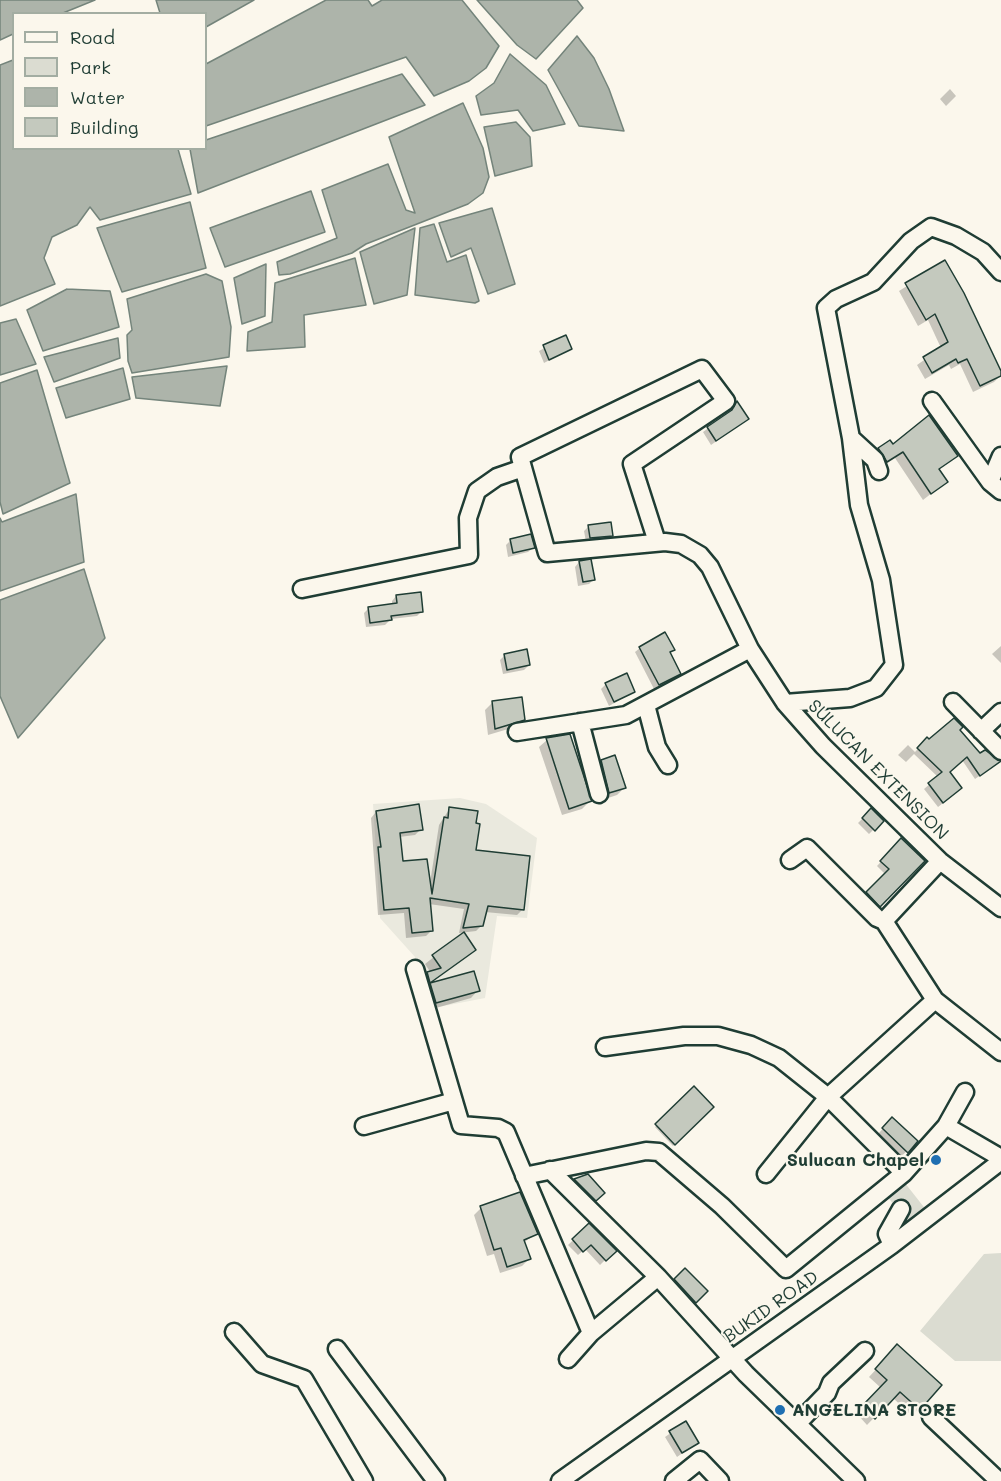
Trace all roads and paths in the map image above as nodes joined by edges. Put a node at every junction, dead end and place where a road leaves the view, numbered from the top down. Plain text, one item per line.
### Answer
1 (1001, 272) edge
2 (932, 401) dead end
3 (851, 438) junction
4 (1001, 456) edge
5 (523, 468) junction
6 (879, 471) dead end
7 (996, 487) edge
8 (657, 542) junction
9 (302, 589) dead end
10 (750, 649) junction
11 (953, 702) dead end
12 (785, 704) junction
13 (646, 705) junction
14 (1001, 712) edge
15 (580, 722) junction
16 (981, 731) junction
17 (517, 732) dead end
18 (1001, 751) edge
19 (668, 765) dead end
20 (599, 794) dead end
21 (790, 860) dead end
22 (940, 861) junction
23 (1001, 908) edge
24 (884, 921) junction
25 (415, 969) dead end
26 (935, 1000) junction
27 (605, 1047) dead end
28 (1001, 1052) edge
29 (965, 1092) dead end
30 (828, 1097) junction
31 (454, 1101) junction
32 (364, 1126) dead end
33 (946, 1126) junction
34 (1001, 1160) edge
35 (550, 1170) junction
36 (904, 1173) junction
37 (766, 1174) dead end
38 (524, 1176) junction
39 (901, 1209) dead end
40 (892, 1245) junction
41 (658, 1277) junction
42 (234, 1332) dead end
43 (591, 1333) junction
44 (337, 1349) dead end
45 (865, 1351) dead end
46 (568, 1359) dead end
47 (738, 1365) junction
48 (931, 1417) dead end
49 (798, 1423) junction
50 (364, 1481) edge
51 (436, 1481) edge
52 (560, 1481) edge
53 (674, 1481) edge
54 (720, 1481) edge
55 (856, 1481) edge
56 (999, 1481) edge

1 - 3 street
2 - 7 street
3 - 6 street
3 - 12 street
4 - 7 street
5 - 8 street, SULUCAN EXTENSION
5 - 8 street
5 - 9 street
8 - 10 street, SULUCAN EXTENSION
10 - 12 street, SULUCAN EXTENSION
10 - 13 street
11 - 16 street
12 - 22 street, SULUCAN EXTENSION
13 - 15 street
13 - 19 street
14 - 16 street
15 - 17 street
15 - 20 street
16 - 18 street
21 - 24 street
22 - 23 street, SULUCAN EXTENSION
22 - 24 street
24 - 26 street
25 - 31 street
26 - 28 street
26 - 30 street
27 - 30 street
29 - 33 street
30 - 36 street
30 - 37 street
31 - 32 street
31 - 38 street
33 - 34 street
33 - 36 street
34 - 40 street, BUKID ROAD
35 - 36 street
35 - 38 street
35 - 41 street
38 - 43 street
39 - 40 street
40 - 47 street, BUKID ROAD
41 - 43 street
41 - 47 street
42 - 50 street
43 - 46 street
44 - 51 street
45 - 49 street
47 - 49 street
47 - 52 street, BUKID ROAD
48 - 56 street
49 - 55 street
53 - 54 street

